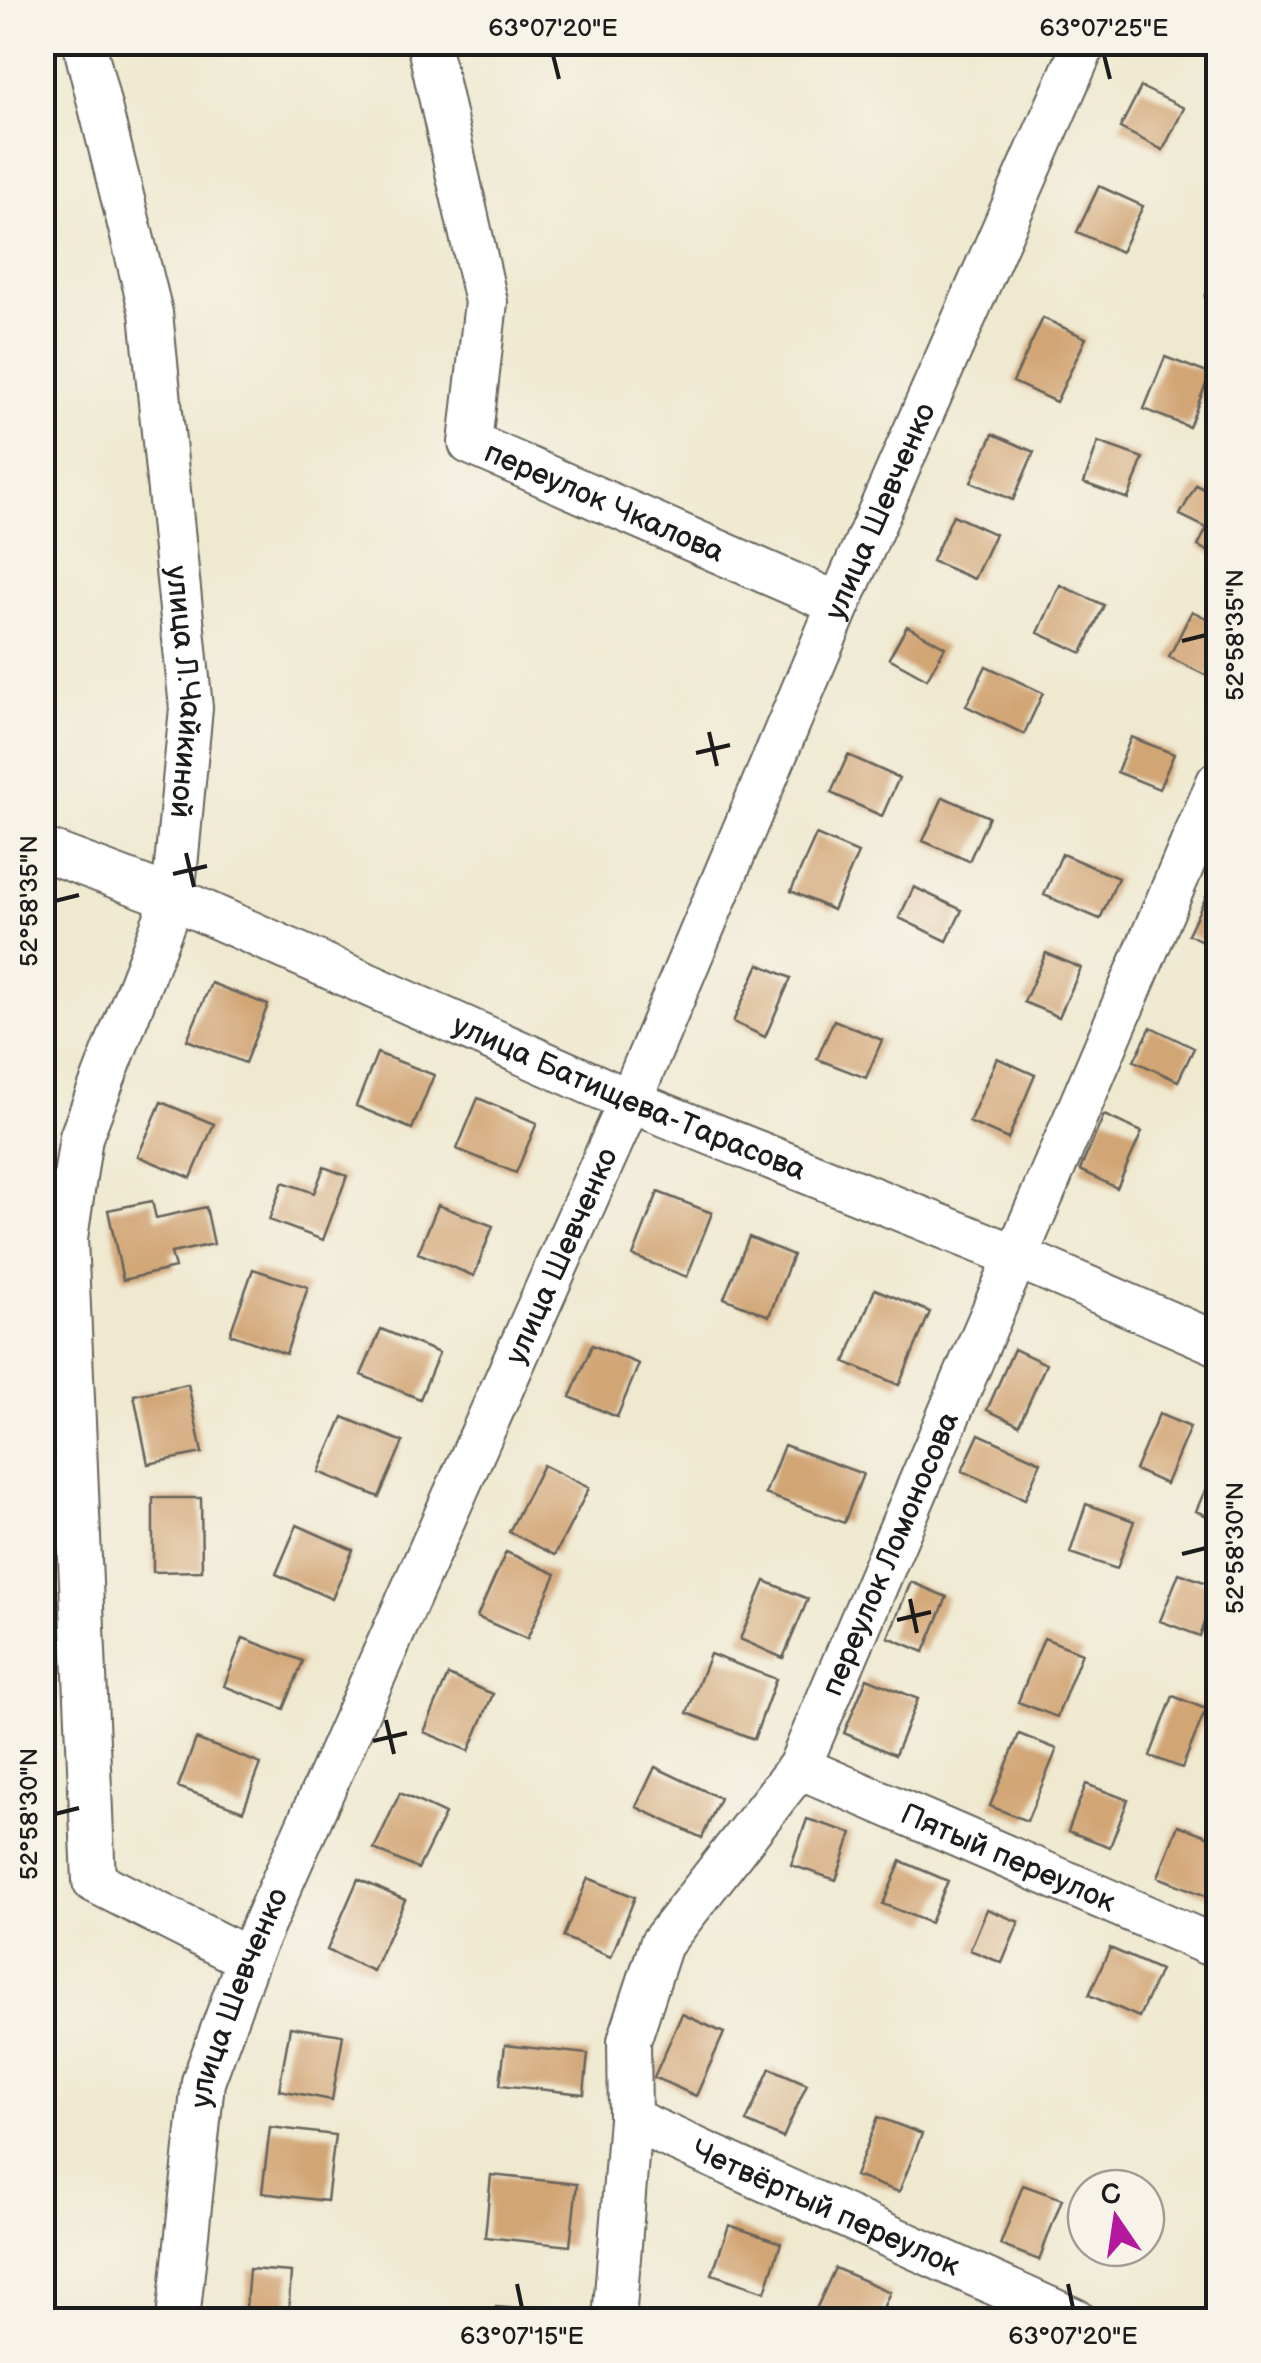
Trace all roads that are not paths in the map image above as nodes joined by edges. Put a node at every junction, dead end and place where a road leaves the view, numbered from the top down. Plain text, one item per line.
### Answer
1 (84, 42) edge
2 (428, 42) edge
3 (1085, 42) edge
4 (839, 604) junction
5 (1218, 782) edge
6 (1206, 843) edge
7 (42, 849) edge
8 (173, 898) junction
9 (630, 1101) junction
10 (1018, 1257) junction
11 (1218, 1344) edge
12 (799, 1766) junction
13 (1218, 1948) edge
14 (248, 1959) junction
15 (630, 2119) junction
16 (178, 2320) edge
17 (614, 2320) edge
18 (1075, 2320) edge

1 - 8 street, улица Л.Чайкиной
2 - 4 street, переулок Чкалова
3 - 4 street, улица Шевченко
4 - 9 street, улица Шевченко
5 - 6 street, переулок Ломоносова
6 - 10 street, переулок Ломоносова
7 - 8 street, улица Батищева-Тарасова
8 - 9 street, улица Батищева-Тарасова
8 - 14 street, улица Л.Чайкиной
9 - 10 street, улица Батищева-Тарасова
9 - 14 street, улица Шевченко
10 - 11 street, улица Батищева-Тарасова
10 - 12 street, переулок Ломоносова
12 - 13 street, Пятый переулок
12 - 15 street, переулок Ломоносова
14 - 16 street, улица Шевченко
15 - 17 street, переулок Ломоносова
15 - 18 street, Четвёртый переулок

